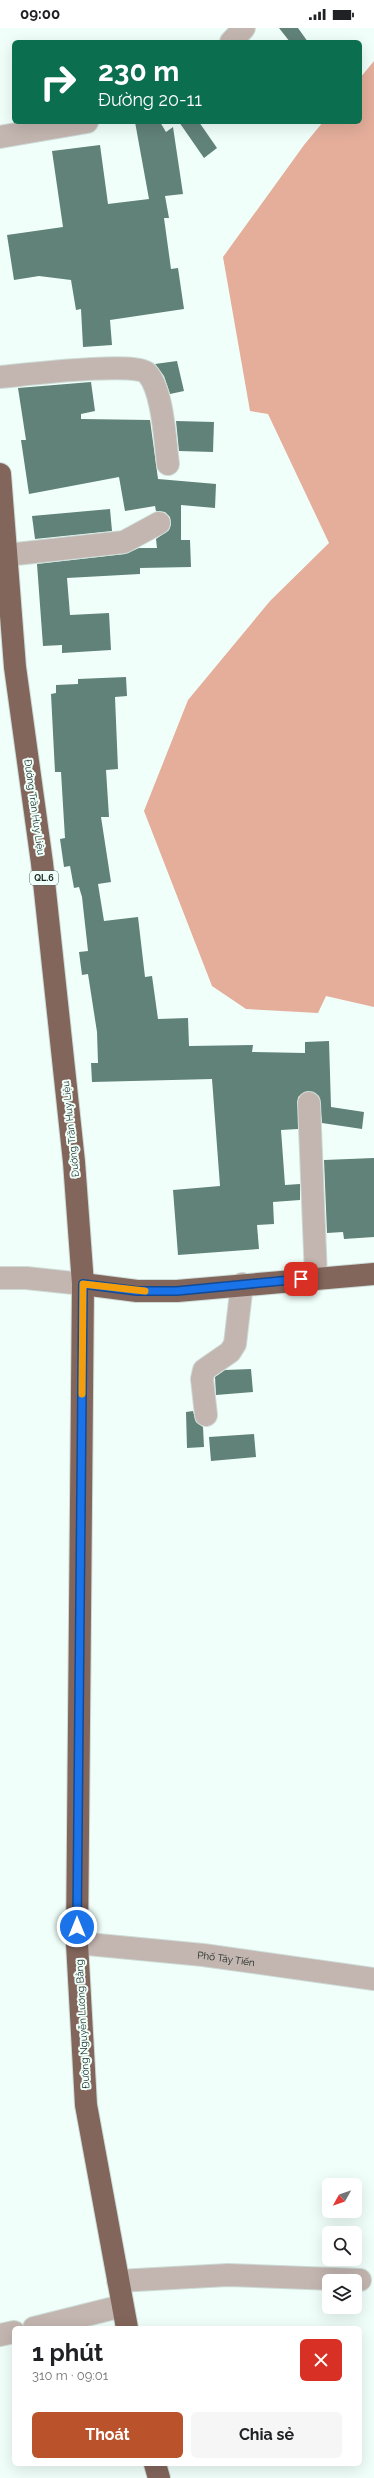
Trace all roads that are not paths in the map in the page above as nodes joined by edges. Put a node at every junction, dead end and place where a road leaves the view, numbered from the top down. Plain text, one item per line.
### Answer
1 (244, 28) edge
2 (233, 40) edge
3 (75, 124) edge
4 (0, 137) edge
5 (0, 377) edge
6 (168, 464) dead end
7 (0, 474) edge
8 (159, 523) dead end
9 (6, 555) junction
10 (309, 1103) dead end
11 (374, 1274) edge
12 (316, 1277) junction
13 (0, 1278) edge
14 (83, 1284) junction
15 (242, 1284) junction
16 (206, 1415) dead end
17 (77, 1943) junction
18 (374, 1979) edge
19 (322, 2279) edge
20 (118, 2281) junction
21 (122, 2306) junction
22 (42, 2326) edge
23 (127, 2326) edge
24 (12, 2332) edge
25 (0, 2335) edge
26 (156, 2466) edge
27 (159, 2478) edge

1 - 2 street
3 - 4 street
5 - 6 street
7 - 9 highway, Đường Trần Huy Liệu / QL.6
8 - 9 street
9 - 14 highway, Đường Trần Huy Liệu / QL.6
10 - 12 street
11 - 12 highway
12 - 15 highway
13 - 14 street
14 - 15 highway
14 - 17 highway, Đường Nguyễn Lương Bằng / QL.6
15 - 16 street
17 - 18 street, Phố Tây Tiến
17 - 20 highway, Đường Nguyễn Lương Bằng / QL.6
19 - 20 street
20 - 21 highway, Đường Nguyễn Lương Bằng / QL.6
21 - 22 street
21 - 23 highway, Đường Nguyễn Lương Bằng / QL.6
24 - 25 street
26 - 27 highway

